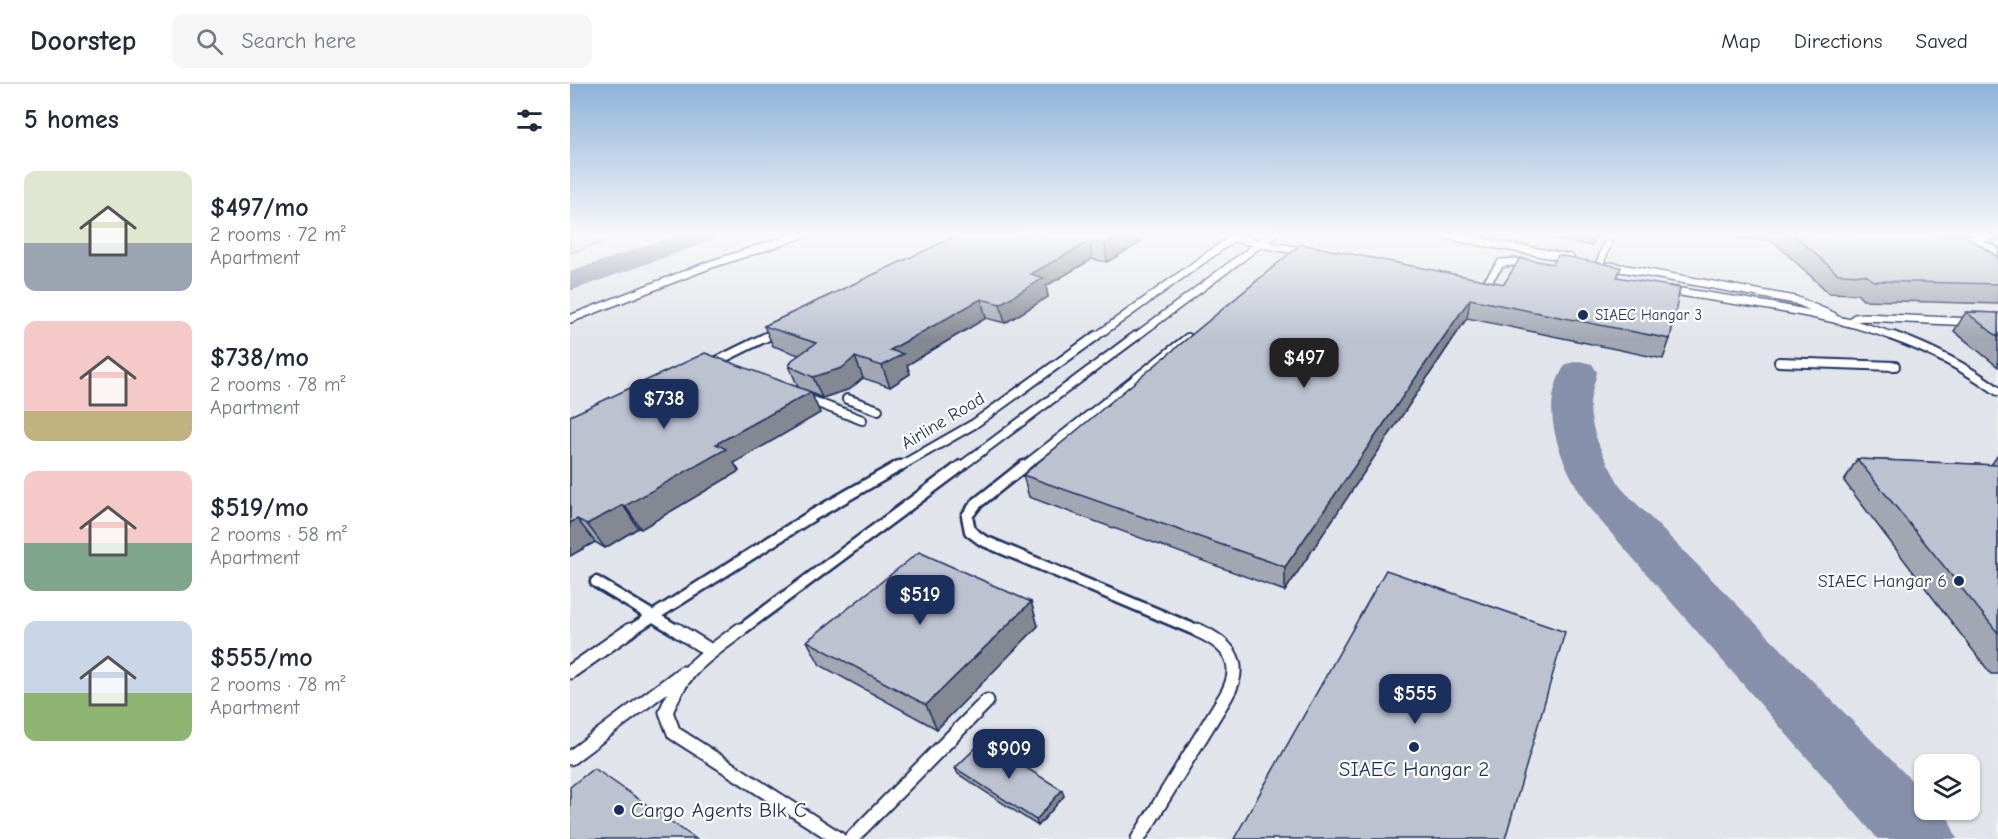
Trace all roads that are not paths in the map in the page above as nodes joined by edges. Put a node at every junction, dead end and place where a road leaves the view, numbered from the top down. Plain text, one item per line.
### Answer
1 (698, 269) edge
2 (1190, 269) edge
3 (1226, 269) edge
4 (1498, 269) edge
5 (1633, 269) edge
6 (1474, 287) edge
7 (1657, 288) edge
8 (570, 319) edge
9 (1849, 322) junction
10 (1976, 322) edge
11 (788, 327) edge
12 (1197, 332) edge
13 (1779, 362) dead end
14 (713, 363) junction
15 (1895, 366) dead end
16 (723, 367) edge
17 (703, 368) edge
18 (1998, 391) edge
19 (798, 395) edge
20 (848, 399) dead end
21 (878, 410) dead end
22 (862, 420) dead end
23 (596, 582) dead end
24 (651, 616) junction
25 (711, 651) junction
26 (690, 668) junction
27 (570, 672) edge
28 (987, 700) dead end
29 (570, 758) edge
30 (839, 839) edge
31 (852, 839) edge
32 (1138, 839) edge

1 - 8 lane
2 - 24 lane, Airline Road
3 - 25 lane
4 - 6 lane
5 - 9 lane
7 - 9 lane
9 - 10 lane
9 - 18 lane
11 - 14 lane
12 - 32 lane
13 - 15 lane
14 - 16 lane
14 - 17 lane
19 - 22 lane
20 - 21 lane
23 - 24 lane
24 - 25 lane
24 - 27 lane, Airline Road
25 - 26 lane
26 - 29 lane
26 - 30 lane
28 - 31 lane

